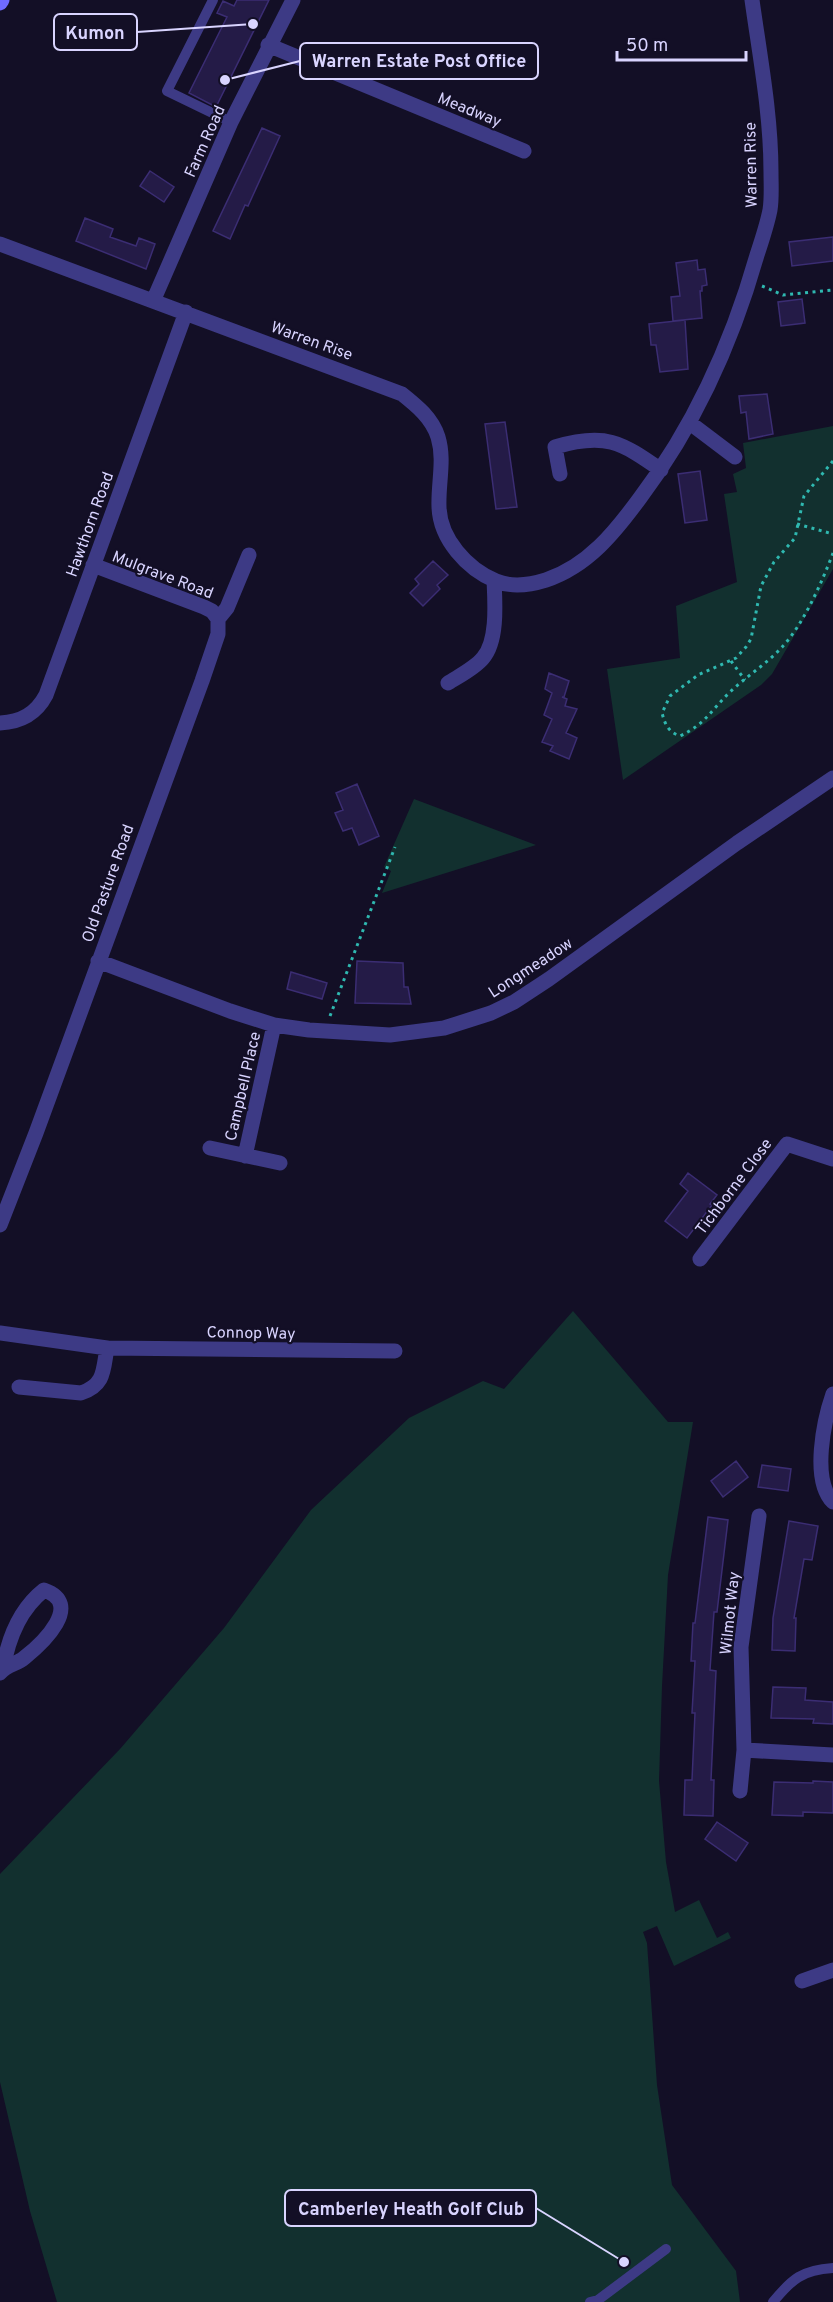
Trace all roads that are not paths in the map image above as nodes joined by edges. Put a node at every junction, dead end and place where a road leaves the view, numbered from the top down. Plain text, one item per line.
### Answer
1 (213, 0) edge
2 (293, 0) edge
3 (752, 0) edge
4 (268, 45) junction
5 (231, 122) junction
6 (524, 151) dead end
7 (0, 244) edge
8 (154, 299) junction
9 (186, 312) junction
10 (690, 423) junction
11 (735, 457) dead end
12 (661, 470) junction
13 (560, 474) dead end
14 (249, 555) dead end
15 (93, 566) junction
16 (494, 580) junction
17 (218, 619) junction
18 (448, 683) dead end
19 (0, 723) edge
20 (833, 778) edge
21 (98, 961) junction
22 (274, 1025) junction
23 (210, 1148) dead end
24 (245, 1156) junction
25 (833, 1159) edge
26 (280, 1163) dead end
27 (0, 1225) edge
28 (700, 1259) dead end
29 (0, 1333) edge
30 (107, 1348) junction
31 (395, 1351) dead end
32 (19, 1387) dead end
33 (833, 1394) edge
34 (833, 1502) edge
35 (760, 1515) dead end
36 (2, 1671) edge
37 (744, 1750) junction
38 (833, 1755) edge
39 (740, 1791) dead end
40 (833, 1970) edge
41 (802, 1981) dead end
42 (666, 2249) dead end
43 (833, 2268) edge
44 (590, 2302) edge
45 (773, 2302) edge

1 - 5 lane
2 - 4 street, Farm Road
3 - 10 street, Warren Rise
4 - 5 street, Farm Road
4 - 6 street, Meadway
5 - 8 street, Farm Road
7 - 8 street, Warren Rise
8 - 9 street, Warren Rise
9 - 15 street, Hawthorn Road
9 - 16 street, Warren Rise
10 - 11 street
10 - 12 street, Warren Rise
12 - 13 street
12 - 16 street, Warren Rise
14 - 17 street, Old Pasture Road
15 - 17 street, Mulgrave Road
15 - 19 street, Hawthorn Road
16 - 18 street
17 - 21 street, Old Pasture Road
20 - 22 street, Longmeadow
21 - 22 street, Longmeadow
21 - 27 street, Old Pasture Road
22 - 24 street, Campbell Place
23 - 24 street, Campbell Place
24 - 26 street, Campbell Place
25 - 28 street, Tichborne Close
29 - 30 street, Connop Way
30 - 31 street, Connop Way
30 - 32 street
33 - 34 street
35 - 37 street, Wilmot Way
36 - 36 street
37 - 38 street
37 - 39 street, Wilmot Way
40 - 41 street
42 - 44 lane
43 - 45 lane

